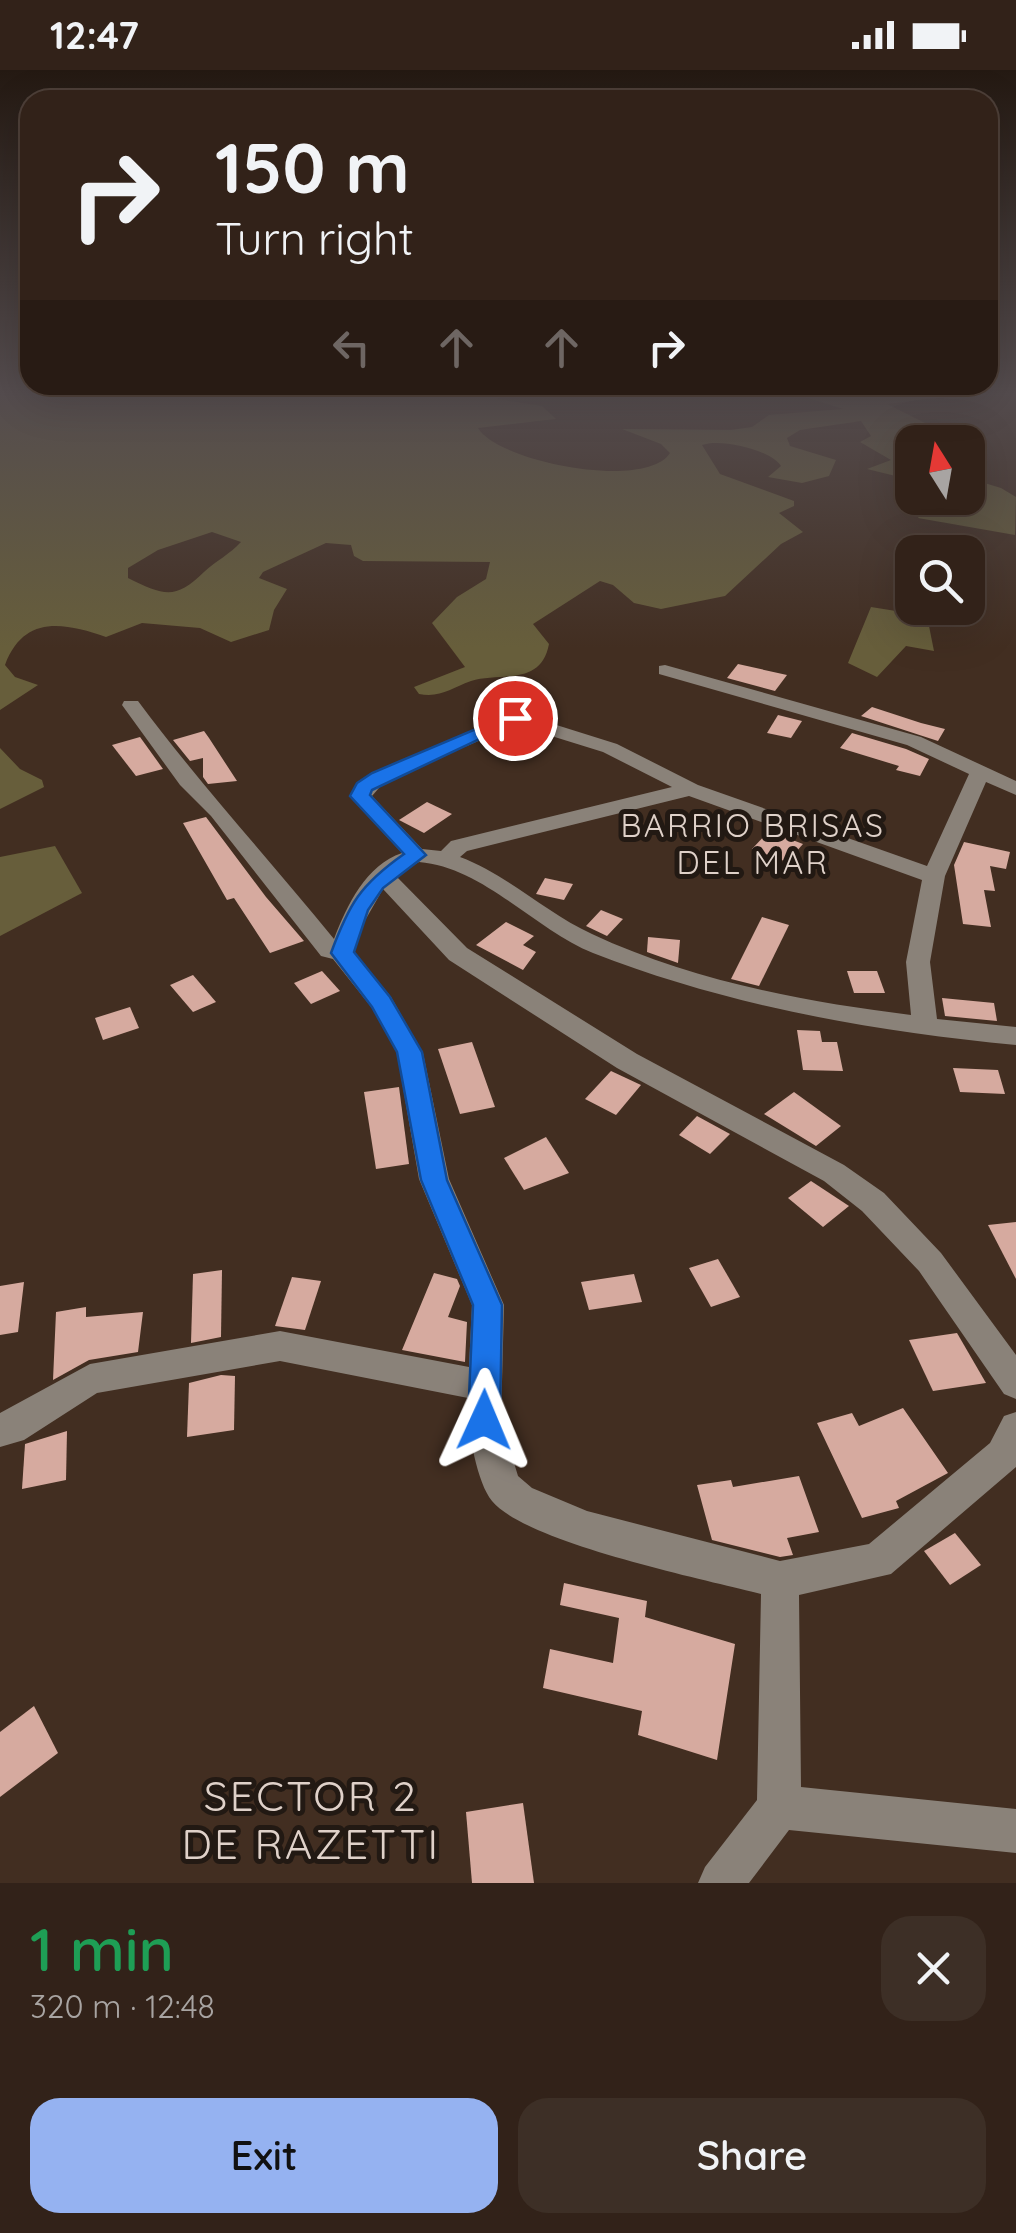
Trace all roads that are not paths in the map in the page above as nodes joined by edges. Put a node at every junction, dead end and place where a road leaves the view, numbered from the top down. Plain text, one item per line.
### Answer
1 (666, 670) dead end
2 (132, 705) dead end
3 (980, 772) junction
4 (692, 789) junction
5 (1016, 789) edge
6 (430, 858) junction
7 (382, 875) junction
8 (934, 876) junction
9 (342, 953) junction
10 (925, 1028) junction
11 (1016, 1036) edge
12 (1016, 1383) edge
13 (484, 1386) junction
14 (1016, 1428) edge
15 (0, 1430) edge
16 (780, 1580) junction
17 (779, 1807) junction
18 (1016, 1831) edge
19 (721, 1883) edge

1 - 3 street
2 - 9 street
3 - 5 street
3 - 8 street
4 - 6 street
4 - 6 street
4 - 8 street
6 - 7 street
6 - 10 street
7 - 9 street
7 - 12 street
8 - 10 street
9 - 13 street
10 - 11 street
13 - 15 street
13 - 16 street
14 - 16 street
16 - 17 street
17 - 18 street
17 - 19 street

